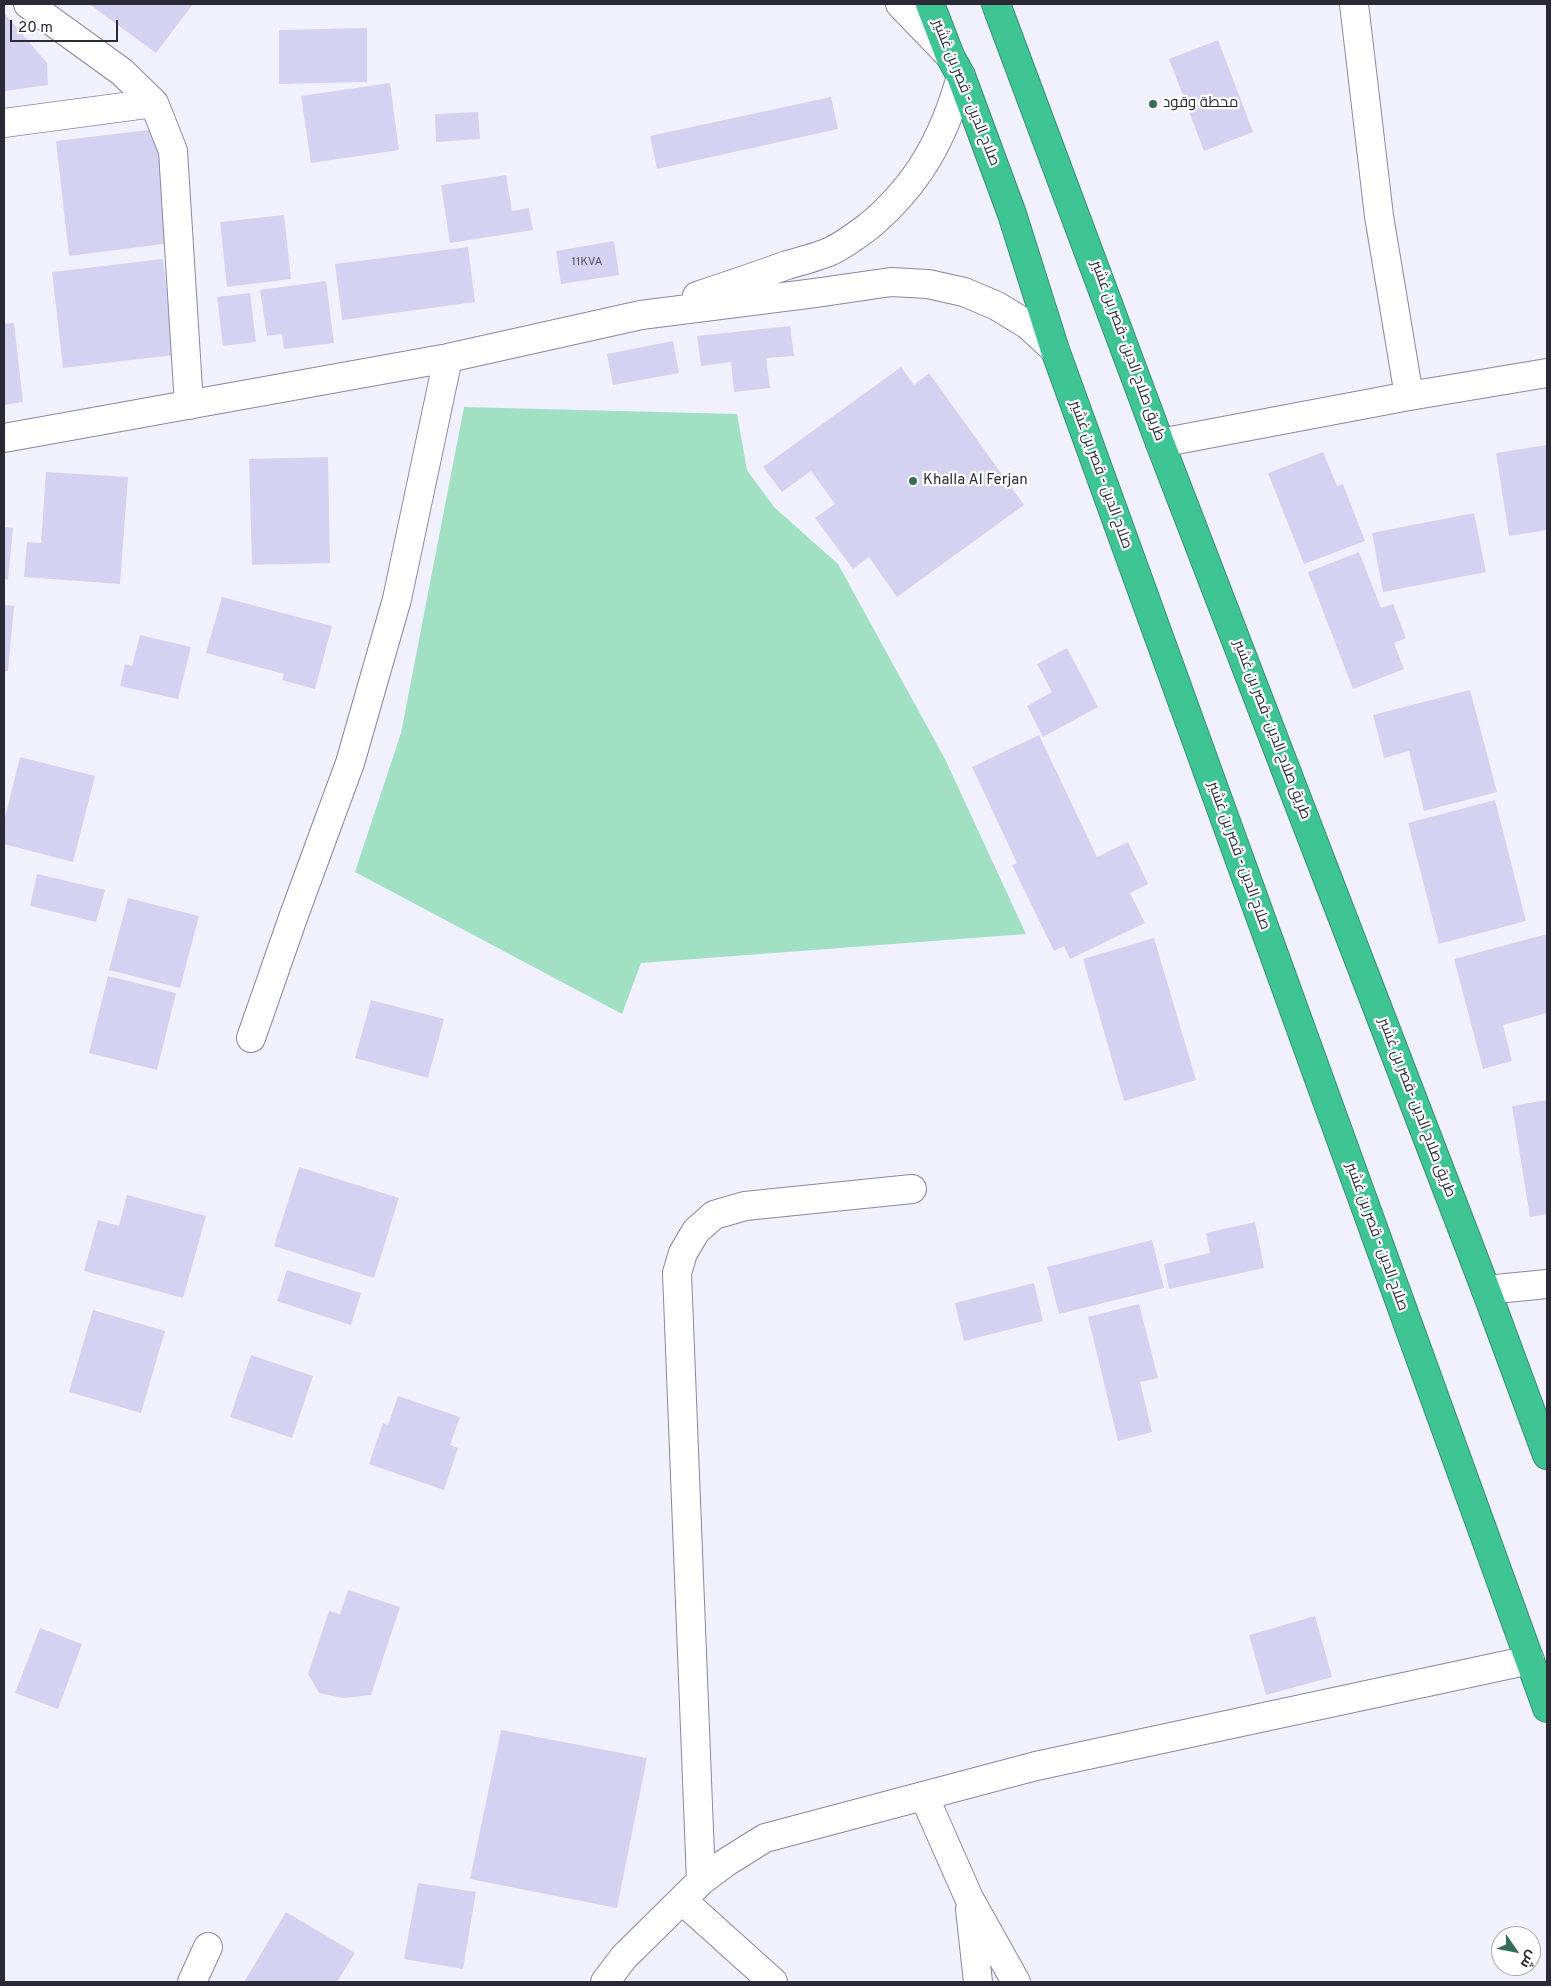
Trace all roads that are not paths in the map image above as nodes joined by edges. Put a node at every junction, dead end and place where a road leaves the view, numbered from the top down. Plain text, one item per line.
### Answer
1 (28, 4) edge
2 (900, 4) edge
3 (930, 4) edge
4 (996, 4) edge
5 (1354, 4) edge
6 (955, 66) junction
7 (154, 103) junction
8 (4, 123) edge
9 (641, 315) junction
10 (1055, 350) junction
11 (448, 358) junction
12 (1547, 373) edge
13 (1409, 396) junction
14 (189, 406) junction
15 (4, 438) edge
16 (1160, 443) junction
17 (251, 1038) dead end
18 (912, 1189) dead end
19 (1547, 1284) edge
20 (1486, 1290) junction
21 (1547, 1455) edge
22 (1530, 1660) junction
23 (1547, 1708) edge
24 (924, 1796) junction
25 (692, 1891) junction
26 (969, 1898) junction
27 (208, 1948) dead end
28 (192, 1982) edge
29 (604, 1982) edge
30 (773, 1982) edge
31 (978, 1982) edge
32 (1016, 1982) edge

1 - 7 street
2 - 6 street
3 - 6 highway, صلاح الدين - قصر بن غشير
4 - 16 highway, طريق صلاح الدين -قصر بن غشير
5 - 13 street
6 - 9 street
6 - 10 highway, صلاح الدين - قصر بن غشير
7 - 8 street
7 - 14 street
9 - 10 street
9 - 11 street
10 - 22 highway, صلاح الدين - قصر بن غشير
11 - 14 street
11 - 17 street
12 - 13 street
13 - 16 street
14 - 15 street
16 - 20 highway, طريق صلاح الدين -قصر بن غشير
18 - 25 street
19 - 20 street
20 - 21 highway, طريق صلاح الدين -قصر بن غشير
22 - 23 highway, صلاح الدين - قصر بن غشير
22 - 24 street
24 - 25 street
24 - 26 street
25 - 29 street
25 - 30 street
26 - 31 street
26 - 32 street
27 - 28 street

